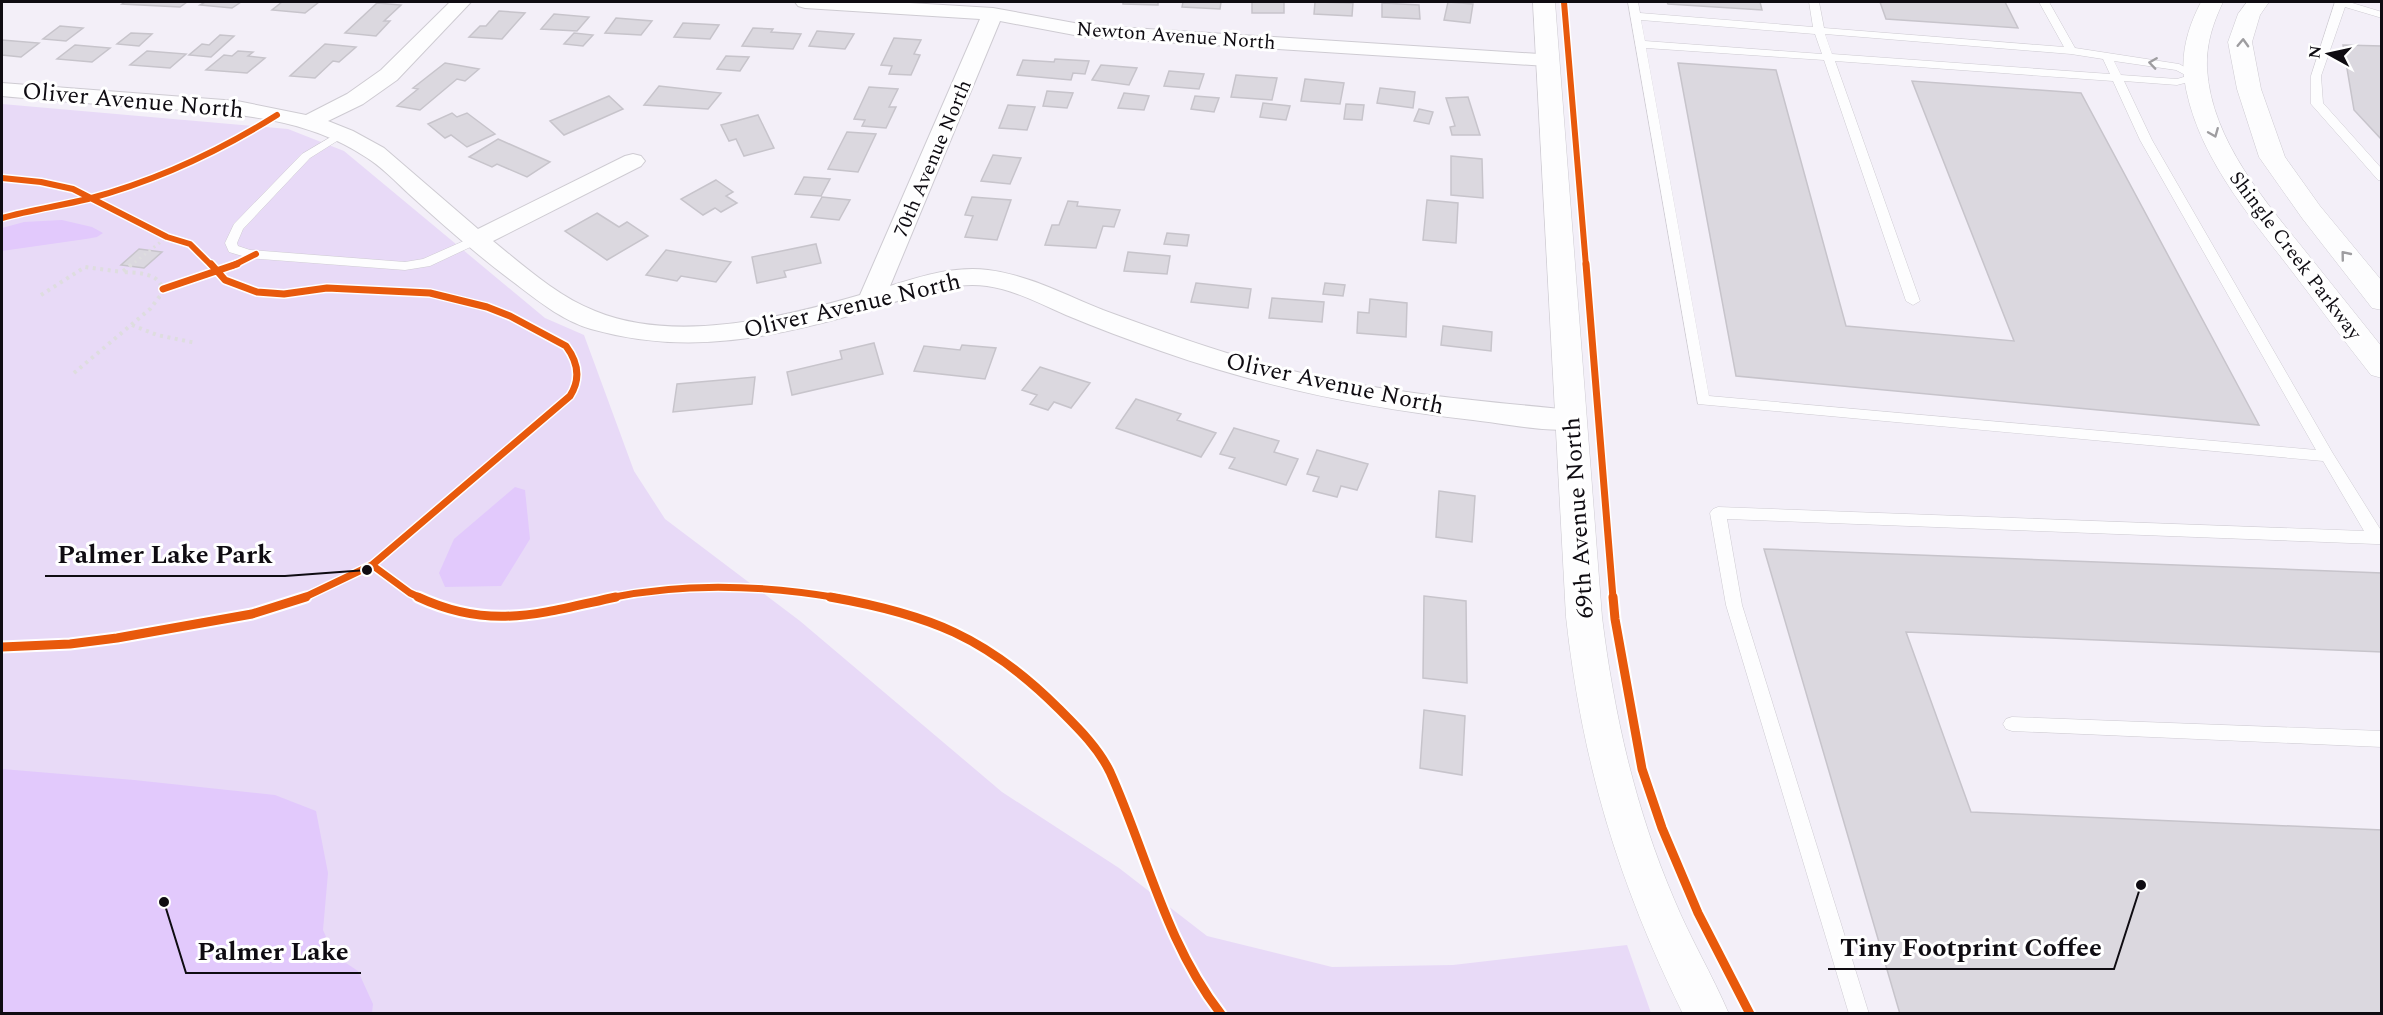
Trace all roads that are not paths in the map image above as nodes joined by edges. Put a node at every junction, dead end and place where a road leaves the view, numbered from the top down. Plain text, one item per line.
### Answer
1 (461, 2) edge
2 (805, 2) edge
3 (1544, 2) edge
4 (1633, 2) edge
5 (1814, 2) edge
6 (2044, 2) edge
7 (2212, 2) edge
8 (2258, 2) edge
9 (2341, 2) edge
10 (993, 14) junction
11 (2382, 15) edge
12 (1635, 16) junction
13 (1819, 31) junction
14 (1640, 44) junction
15 (2071, 51) junction
16 (2107, 57) junction
17 (1829, 59) junction
18 (1547, 60) junction
19 (2117, 77) junction
20 (2223, 83) junction
21 (2, 90) edge
22 (311, 121) junction
23 (341, 134) junction
24 (633, 161) dead end
25 (2382, 177) edge
26 (475, 240) junction
27 (871, 301) junction
28 (2382, 301) edge
29 (1913, 302) dead end
30 (2382, 368) edge
31 (1572, 420) junction
32 (2327, 456) junction
33 (2379, 538) edge
34 (2012, 724) dead end
35 (2382, 740) edge
36 (1707, 1014) edge
37 (1859, 1014) edge

1 - 22 street
2 - 10 street, Newton Avenue North
3 - 18 street, 69th Avenue North
4 - 12 lane
5 - 13 lane
6 - 15 lane
7 - 20 street, Shingle Creek Parkway
20 -> 8 street, Shingle Creek Parkway
9 - 11 lane
9 - 25 lane
10 - 18 street, Newton Avenue North
10 - 27 street, 70th Avenue North
12 - 13 lane
12 - 14 lane
13 - 15 lane
13 - 17 lane
14 - 17 lane
14 - 32 lane
15 - 16 lane
16 - 19 lane
20 -> 16 lane
17 - 19 lane
17 - 29 lane
18 - 31 street, 69th Avenue North
19 - 20 lane
19 - 32 lane
28 -> 20 street, Shingle Creek Parkway
20 -> 30 street, Shingle Creek Parkway
21 - 22 street, Oliver Avenue North
22 - 23 street, Oliver Avenue North
23 - 26 street, Oliver Avenue North
23 - 26 lane
24 - 26 street
26 - 27 street, Oliver Avenue North
27 - 31 street, Oliver Avenue North
31 - 36 street, 69th Avenue North
32 - 33 lane
33 - 37 lane
34 - 35 lane

